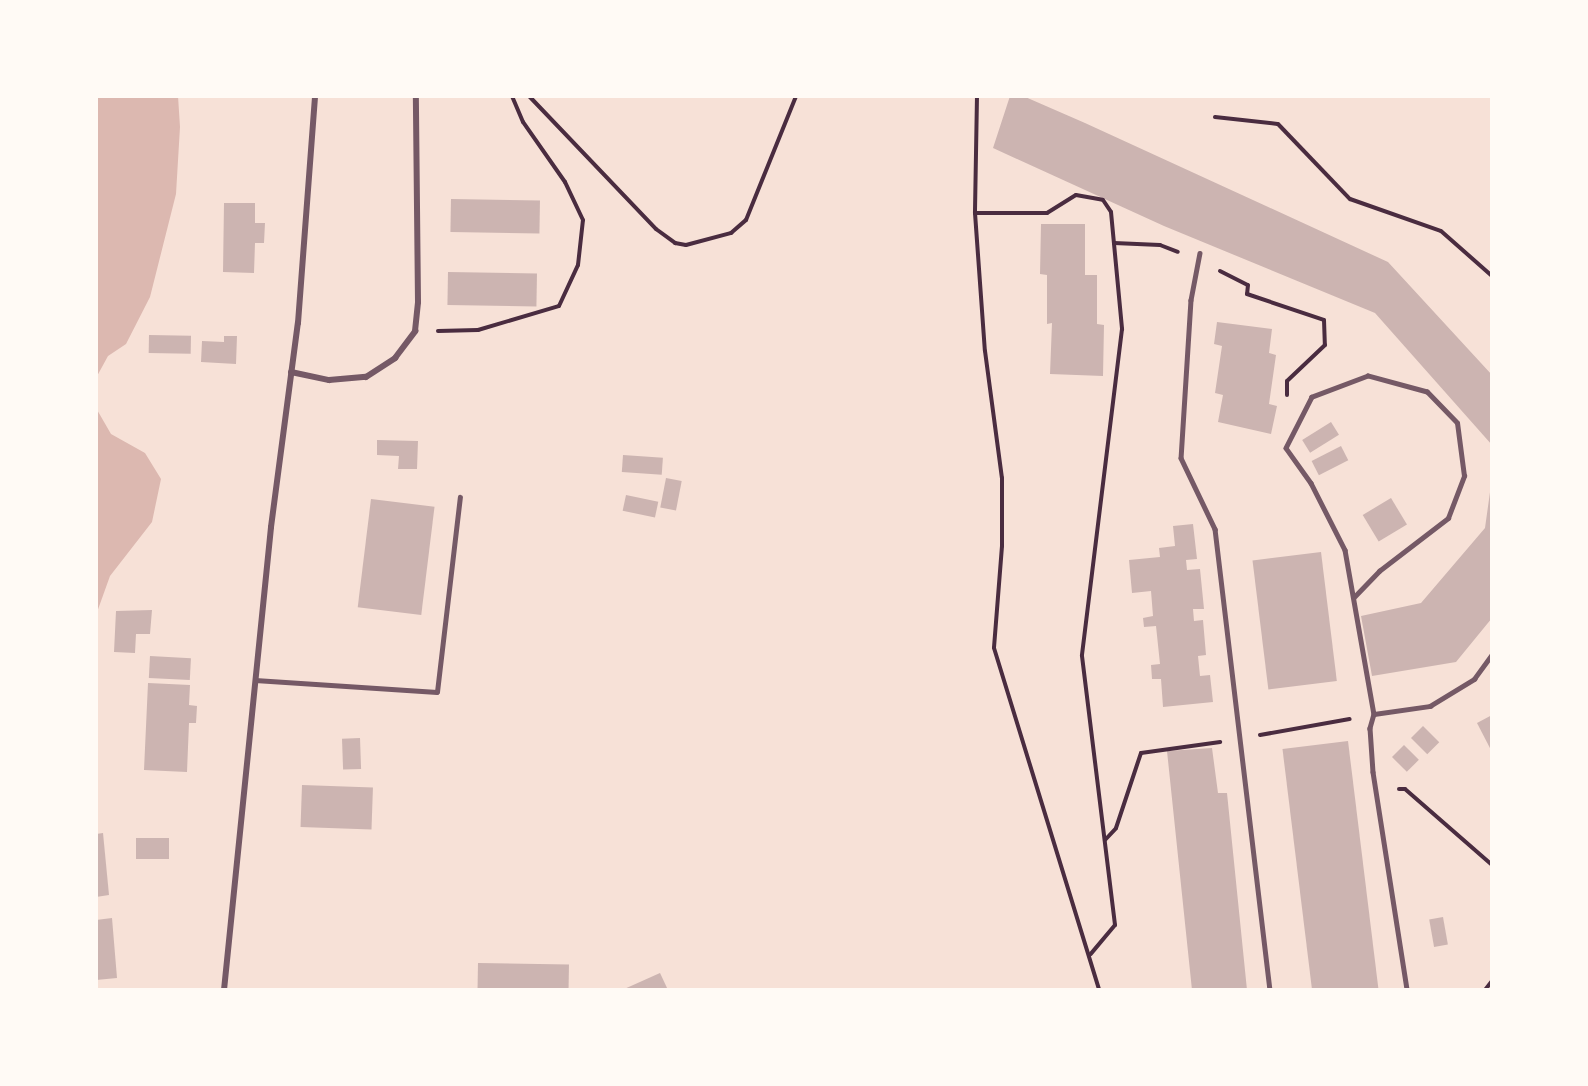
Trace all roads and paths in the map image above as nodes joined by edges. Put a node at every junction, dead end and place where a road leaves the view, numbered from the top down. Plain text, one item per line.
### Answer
1 (315, 96) edge
2 (416, 96) edge
3 (512, 96) edge
4 (529, 96) edge
5 (796, 96) edge
6 (977, 96) edge
7 (1215, 117) dead end
8 (975, 213) junction
9 (1200, 254) dead end
10 (1492, 276) edge
11 (1298, 314) dead end
12 (415, 331) junction
13 (291, 372) junction
14 (1287, 404) dead end
15 (460, 497) dead end
16 (1354, 597) junction
17 (1492, 654) edge
18 (255, 680) junction
19 (1374, 714) junction
20 (1242, 739) junction
21 (1376, 790) junction
22 (1104, 840) junction
23 (1492, 865) edge
24 (1090, 954) junction
25 (1492, 981) edge
26 (224, 990) edge
27 (1099, 990) edge
28 (1270, 990) edge
29 (1407, 990) edge
30 (1485, 990) edge

1 - 13 street
2 - 12 street
3 - 12 path
4 - 5 path
6 - 8 path
7 - 10 path
8 - 22 path
8 - 24 path
9 - 20 lane
11 - 14 path
12 - 13 street
13 - 18 street
15 - 18 lane
16 - 16 lane
16 - 19 lane
17 - 19 lane
18 - 26 street
19 - 20 path
19 - 21 lane
20 - 22 path
20 - 28 lane
21 - 23 path
21 - 29 lane
22 - 24 path
24 - 27 path
25 - 30 path

